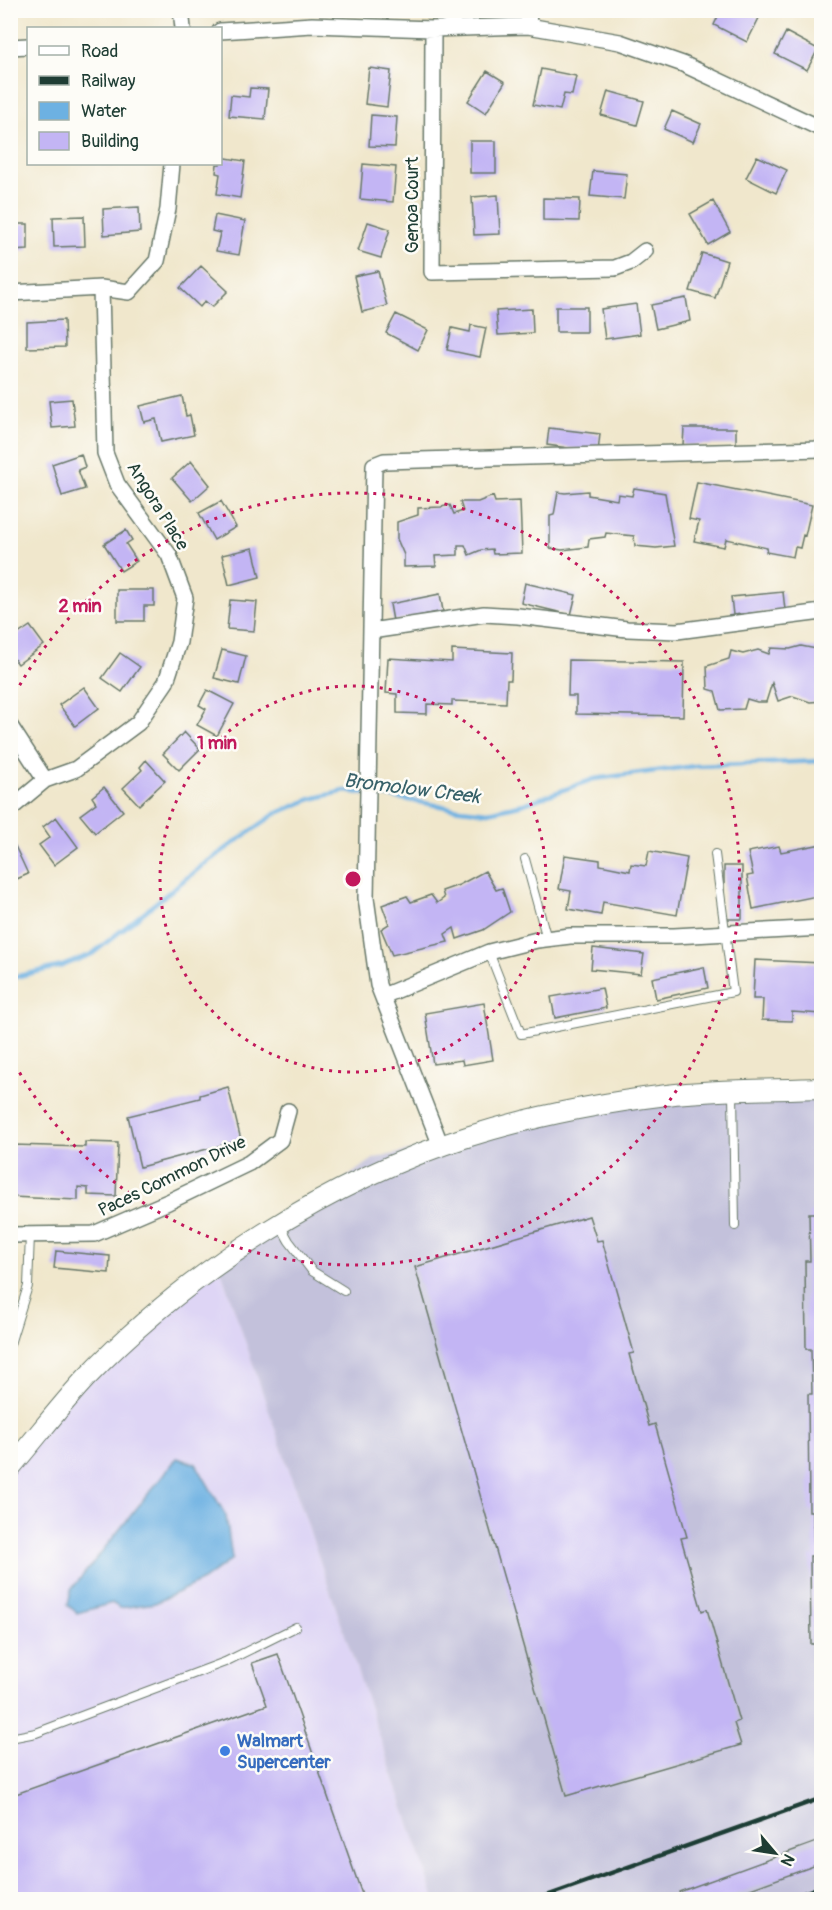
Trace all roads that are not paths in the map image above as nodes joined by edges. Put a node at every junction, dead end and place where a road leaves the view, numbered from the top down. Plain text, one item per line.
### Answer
1 (181, 10) edge
2 (528, 18) edge
3 (183, 27) edge
4 (433, 29) junction
5 (222, 31) edge
6 (27, 46) edge
7 (10, 47) edge
8 (822, 129) edge
9 (172, 165) edge
10 (645, 251) dead end
11 (100, 288) junction
12 (10, 293) edge
13 (822, 449) edge
14 (822, 612) edge
15 (371, 631) junction
16 (10, 726) edge
17 (45, 780) junction
18 (10, 809) edge
19 (714, 854) dead end
20 (525, 859) dead end
21 (822, 928) edge
22 (724, 934) junction
23 (547, 939) junction
24 (489, 952) junction
25 (383, 996) junction
26 (822, 1088) edge
27 (733, 1092) junction
28 (288, 1111) dead end
29 (441, 1146) junction
30 (279, 1223) junction
31 (735, 1226) dead end
32 (10, 1235) edge
33 (30, 1235) junction
34 (344, 1291) dead end
35 (10, 1344) edge
36 (10, 1468) edge
37 (296, 1626) dead end
38 (10, 1738) edge

1 - 3 street
2 - 4 street
2 - 8 street
4 - 5 street
4 - 10 street, Genoa Court
6 - 7 street
9 - 11 street
11 - 12 street
11 - 17 street, Angora Place
13 - 15 street
14 - 15 street
15 - 25 street
16 - 17 street
17 - 18 street, Angora Place
19 - 22 lane
20 - 23 lane
21 - 22 street
22 - 23 street
22 - 24 lane
23 - 24 street
24 - 25 street
25 - 29 street
26 - 27 street
27 - 29 street
27 - 31 lane
28 - 33 street, Paces Common Drive
29 - 30 street
30 - 34 lane
30 - 36 street
32 - 33 street, Paces Common Drive
33 - 35 lane
37 - 38 lane

